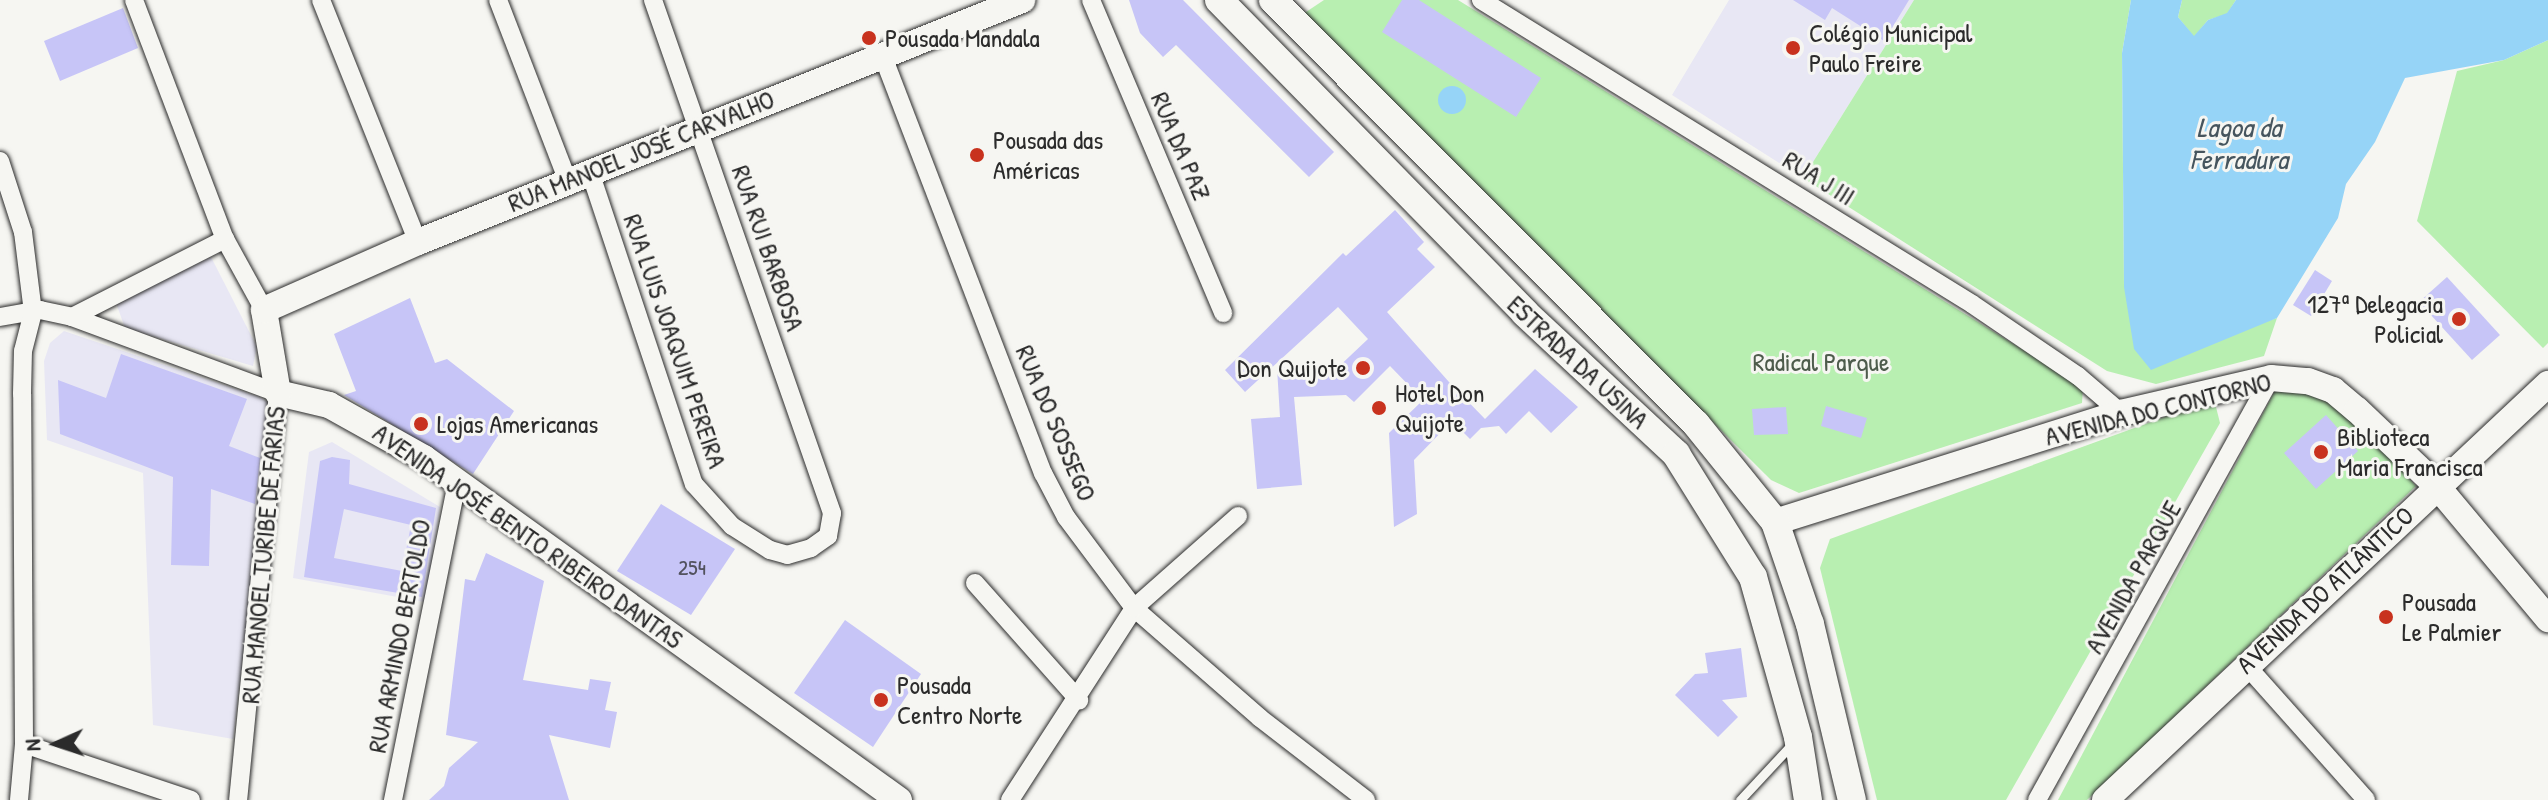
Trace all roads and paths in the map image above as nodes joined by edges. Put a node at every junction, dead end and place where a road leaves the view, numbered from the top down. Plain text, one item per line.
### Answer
1 (134, 0) edge
2 (321, 0) edge
3 (498, 0) edge
4 (653, 0) edge
5 (1022, 0) edge
6 (1091, 0) edge
7 (1219, 0) edge
8 (1273, 0) edge
9 (1481, 0) edge
10 (882, 54) junction
11 (699, 127) junction
12 (0, 161) edge
13 (579, 176) junction
14 (225, 239) junction
15 (418, 242) junction
16 (264, 310) junction
17 (33, 312) junction
18 (1223, 313) dead end
19 (0, 317) edge
20 (72, 317) junction
21 (2271, 378) junction
22 (2548, 384) edge
23 (278, 393) junction
24 (2121, 413) junction
25 (1696, 424) junction
26 (1676, 454) junction
27 (457, 483) junction
28 (2436, 485) junction
29 (832, 513) joint
30 (1238, 516) dead end
31 (1775, 522) junction
32 (975, 583) dead end
33 (1134, 608) junction
34 (2548, 619) edge
35 (2245, 664) junction
36 (1079, 700) junction
37 (1798, 737) junction
38 (24, 744) junction
39 (19, 800) edge
40 (191, 800) edge
41 (238, 800) edge
42 (393, 800) edge
43 (899, 800) edge
44 (1010, 800) edge
45 (1366, 800) edge
46 (1740, 800) edge
47 (1808, 800) edge
48 (1852, 800) edge
49 (2037, 800) edge
50 (2105, 800) edge
51 (2366, 800) edge

1 - 14 street
2 - 15 street
3 - 13 street, RUA LUIS JOAQUIM PEREIRA
4 - 11 street, RUA RUI BARBOSA
5 - 10 street, RUA MANOEL JOSÉ CARVALHO
6 - 18 street, RUA DA PAZ
7 - 26 main road, ESTRADA DA USINA
8 - 25 main road, ESTRADA DA USINA
9 - 24 street, RUA J III
10 - 11 street, RUA MANOEL JOSÉ CARVALHO
10 - 33 street, RUA DO SOSSEGO
11 - 13 street, RUA MANOEL JOSÉ CARVALHO
11 - 29 street, RUA RUI BARBOSA
12 - 17 street
13 - 15 street, RUA MANOEL JOSÉ CARVALHO
13 - 29 street, RUA LUIS JOAQUIM PEREIRA
14 - 16 street
14 - 20 street
15 - 16 street, RUA MANOEL JOSÉ CARVALHO
16 - 23 street, RUA MANOEL TURIBE DE FARIAS
17 - 19 street, AVENIDA JOSÉ BENTO RIBEIRO DANTAS
17 - 20 street, AVENIDA JOSÉ BENTO RIBEIRO DANTAS
17 - 38 street
20 - 23 street, AVENIDA JOSÉ BENTO RIBEIRO DANTAS
21 - 24 street, AVENIDA DO CONTORNO
21 - 28 street, AVENIDA DO CONTORNO
21 - 49 street, AVENIDA PARQUE
22 - 28 street, AVENIDA DO ATLÂNTICO
23 - 27 street, AVENIDA JOSÉ BENTO RIBEIRO DANTAS
23 - 41 street, RUA MANOEL TURIBE DE FARIAS
24 - 31 street, AVENIDA DO CONTORNO
25 - 26 main road
25 - 31 main road, ESTRADA DA USINA
26 - 37 main road, ESTRADA DA USINA
27 - 42 street, RUA ARMINDO BERTOLDO
27 - 43 street, AVENIDA JOSÉ BENTO RIBEIRO DANTAS
28 - 34 street, AVENIDA DO CONTORNO
28 - 35 street, AVENIDA DO ATLÂNTICO
30 - 33 street
31 - 48 main road, ESTRADA DA USINA
32 - 36 street
33 - 36 street
33 - 45 street, RUA DO SOSSEGO
35 - 50 street, AVENIDA DO ATLÂNTICO
35 - 51 street
36 - 44 street
37 - 46 lane
37 - 47 main road, ESTRADA DA USINA
38 - 39 street
38 - 40 street

